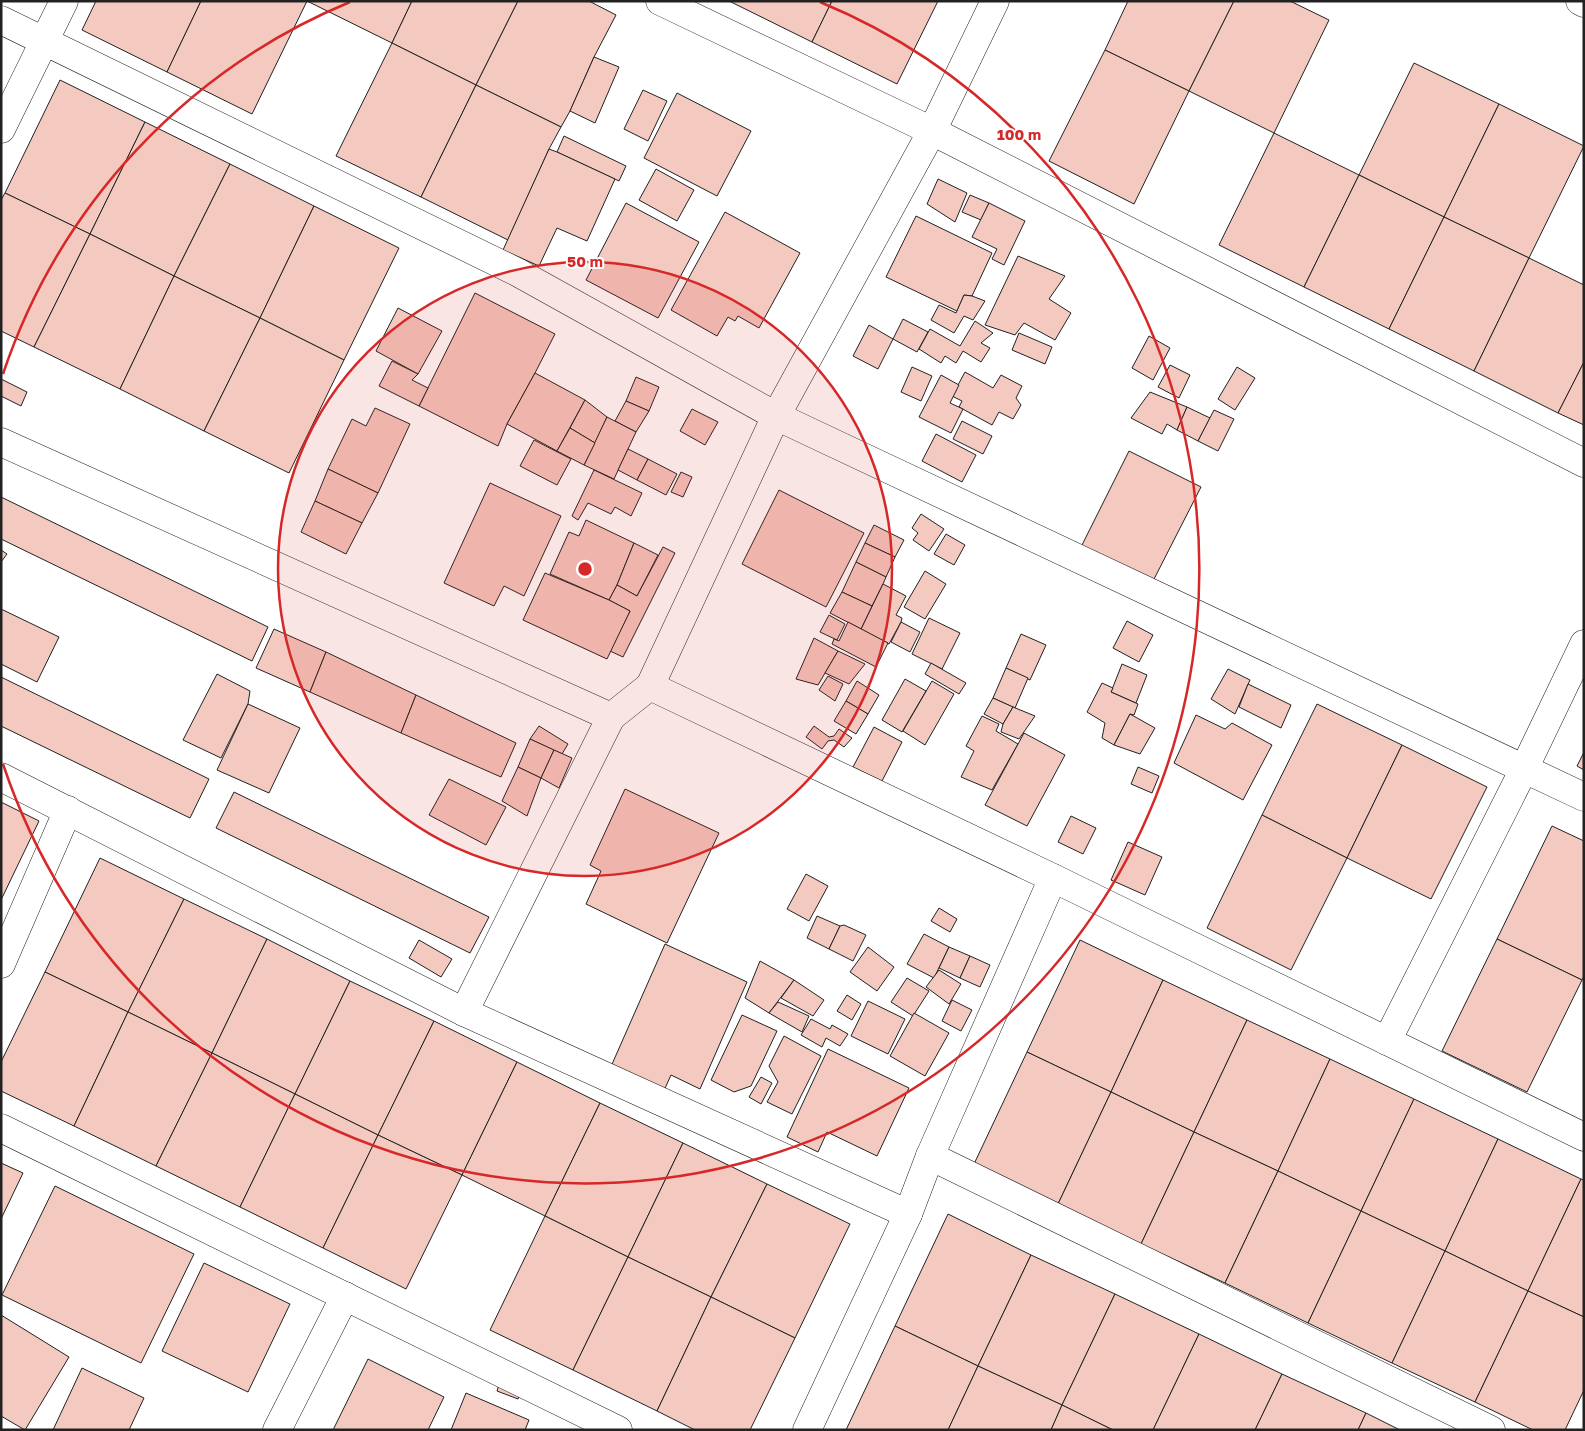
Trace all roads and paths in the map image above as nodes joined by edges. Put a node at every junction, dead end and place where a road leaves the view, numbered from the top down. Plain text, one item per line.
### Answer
1 (64, 1) edge
2 (660, 1) edge
3 (995, 1) edge
4 (1580, 1) edge
5 (1584, 3) edge
6 (1, 20) edge
7 (45, 42) junction
8 (1, 130) edge
9 (932, 131) junction
10 (776, 416) junction
11 (1, 442) edge
12 (1584, 463) edge
13 (1584, 644) edge
14 (650, 686) junction
15 (611, 718) junction
16 (1524, 769) junction
17 (1, 776) edge
18 (1584, 797) edge
19 (68, 810) junction
20 (1053, 878) junction
21 (1, 964) edge
22 (464, 1012) junction
23 (1387, 1041) junction
24 (1, 1128) edge
25 (1584, 1137) edge
26 (930, 1156) junction
27 (908, 1214) junction
28 (345, 1296) junction
29 (277, 1430) edge
30 (618, 1430) edge
31 (807, 1430) edge
32 (1491, 1430) edge

1 - 7 street
2 - 9 street
3 - 9 street
4 - 5 street
6 - 7 street
7 - 8 street
7 - 10 street
9 - 10 street
9 - 12 street
10 - 14 street
10 - 16 street
11 - 15 street
13 - 16 street
14 - 15 street
14 - 20 street
15 - 22 street
16 - 18 street
16 - 23 street
17 - 19 street
19 - 21 street
19 - 22 street
20 - 23 street
20 - 26 street
22 - 27 street
23 - 25 street
24 - 28 street
26 - 27 street
26 - 32 street
27 - 31 street
28 - 29 street
28 - 30 street

